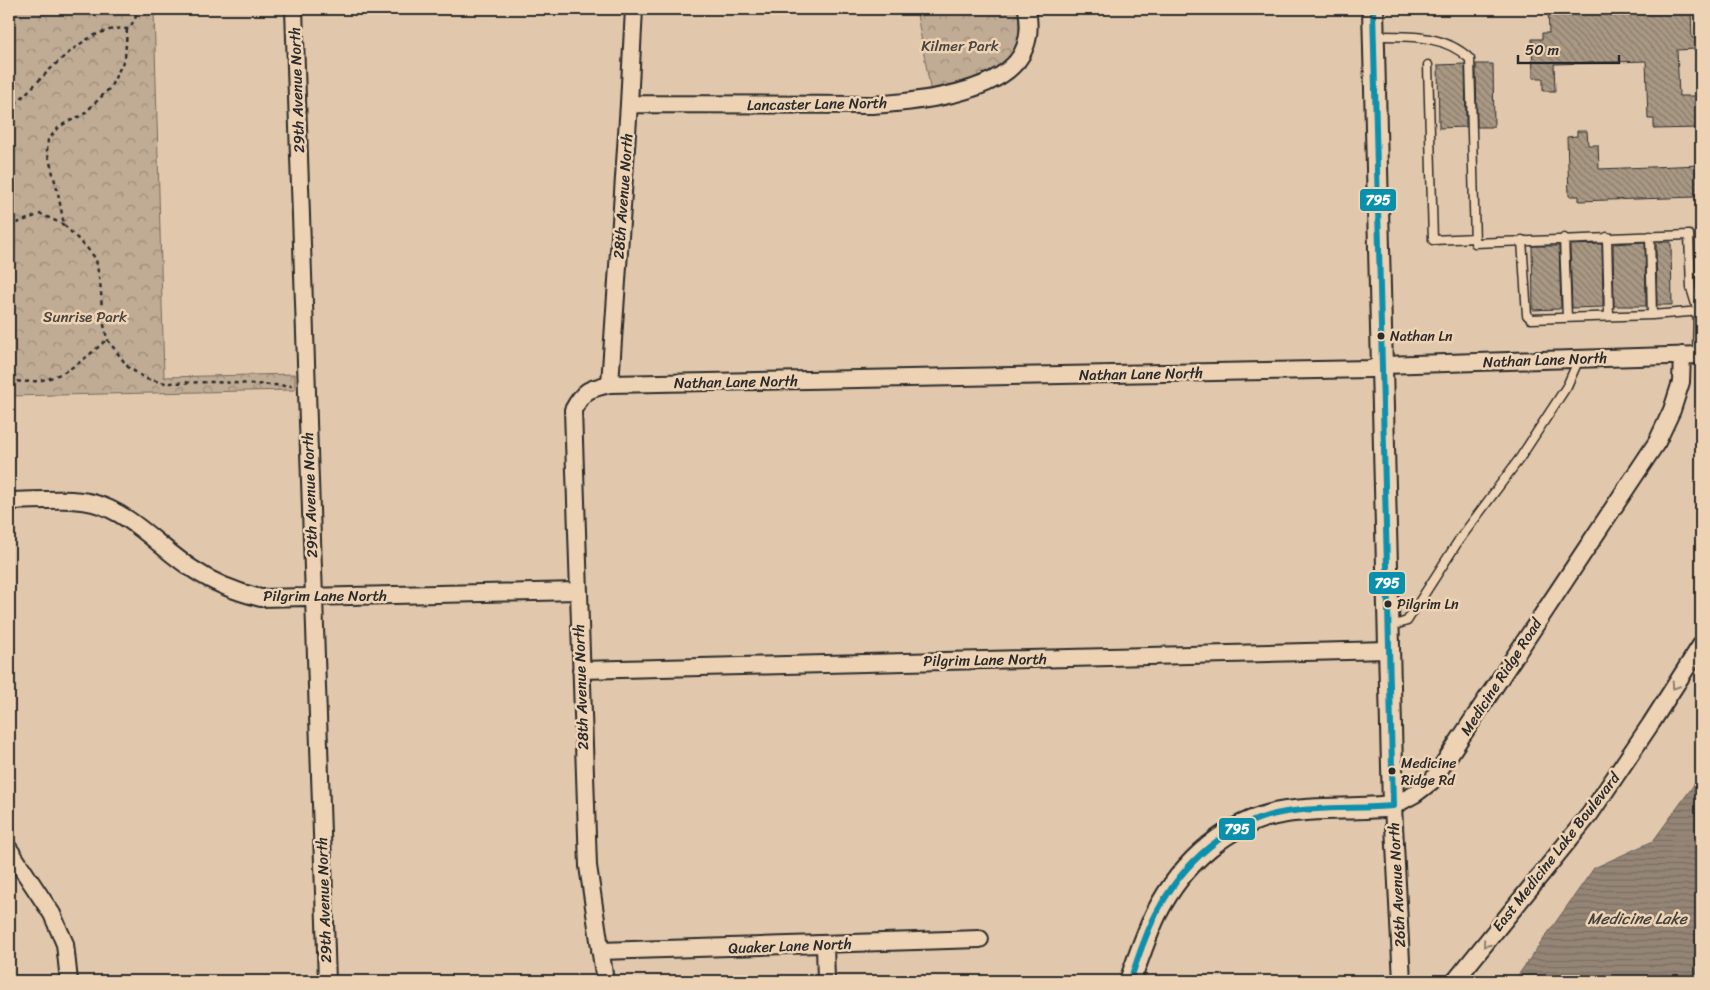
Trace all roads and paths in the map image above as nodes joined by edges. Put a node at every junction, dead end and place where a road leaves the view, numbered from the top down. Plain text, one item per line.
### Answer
1 (140, 9) edge
2 (294, 9) edge
3 (634, 9) edge
4 (1028, 9) edge
5 (1373, 9) edge
6 (127, 30) junction
7 (1373, 36) junction
8 (1428, 65) dead end
9 (629, 104) junction
10 (9, 109) edge
11 (64, 225) junction
12 (9, 226) edge
13 (1650, 236) junction
14 (1607, 237) junction
15 (1475, 238) junction
16 (1564, 238) junction
17 (1522, 240) junction
18 (1700, 312) edge
19 (1652, 315) junction
20 (1609, 316) junction
21 (1567, 318) junction
22 (107, 339) junction
23 (1694, 355) edge
24 (1579, 358) junction
25 (1383, 366) junction
26 (9, 380) edge
27 (610, 384) junction
28 (306, 386) junction
29 (581, 394) joint
30 (9, 501) edge
31 (578, 591) junction
32 (313, 598) junction
33 (1389, 628) junction
34 (1701, 645) edge
35 (1389, 650) junction
36 (581, 670) junction
37 (1393, 806) junction
38 (9, 849) edge
39 (980, 939) dead end
40 (825, 945) junction
41 (600, 951) junction
42 (69, 981) edge
43 (327, 981) edge
44 (605, 981) edge
45 (826, 981) edge
46 (1130, 981) edge
47 (1402, 981) edge
48 (1456, 981) edge

1 - 6 path
2 - 28 street, 29th Avenue North
3 - 9 street, 28th Avenue North
4 - 9 street, Lancaster Lane North
5 - 7 street, 26th Avenue North
6 - 10 path
6 - 11 path
7 - 15 lane
7 - 25 street, 26th Avenue North
8 - 15 lane
9 - 27 street, 28th Avenue North
11 - 12 path
11 - 22 path
13 - 14 lane
13 - 18 lane
13 - 19 lane
14 - 16 lane
14 - 20 lane
15 - 17 lane
16 - 17 lane
16 - 21 lane
17 - 21 lane
18 - 19 lane
18 - 23 lane
19 - 20 lane
20 - 21 lane
22 - 26 path
22 - 28 path
23 - 24 street, Nathan Lane North
23 - 37 street, Medicine Ridge Road
24 - 25 street, Nathan Lane North
24 - 33 lane
25 - 27 street, Nathan Lane North
25 - 33 street, 26th Avenue North
27 - 29 street, Nathan Lane North
28 - 32 street, 29th Avenue North
29 - 31 street, 28th Avenue North
30 - 32 street, Pilgrim Lane North
31 - 32 street, Pilgrim Lane North
31 - 36 street, 28th Avenue North
32 - 43 street, 29th Avenue North
33 - 35 street, 26th Avenue North
34 -> 48 street, East Medicine Lake Boulevard
35 - 36 street, Pilgrim Lane North
35 - 37 street, 26th Avenue North
36 - 41 street, 28th Avenue North
37 - 46 street, Medicine Ridge Road
37 - 47 street, 26th Avenue North
38 - 42 street
39 - 40 street, Quaker Lane North
40 - 41 street, Quaker Lane North
40 - 45 street
41 - 44 street, 28th Avenue North

